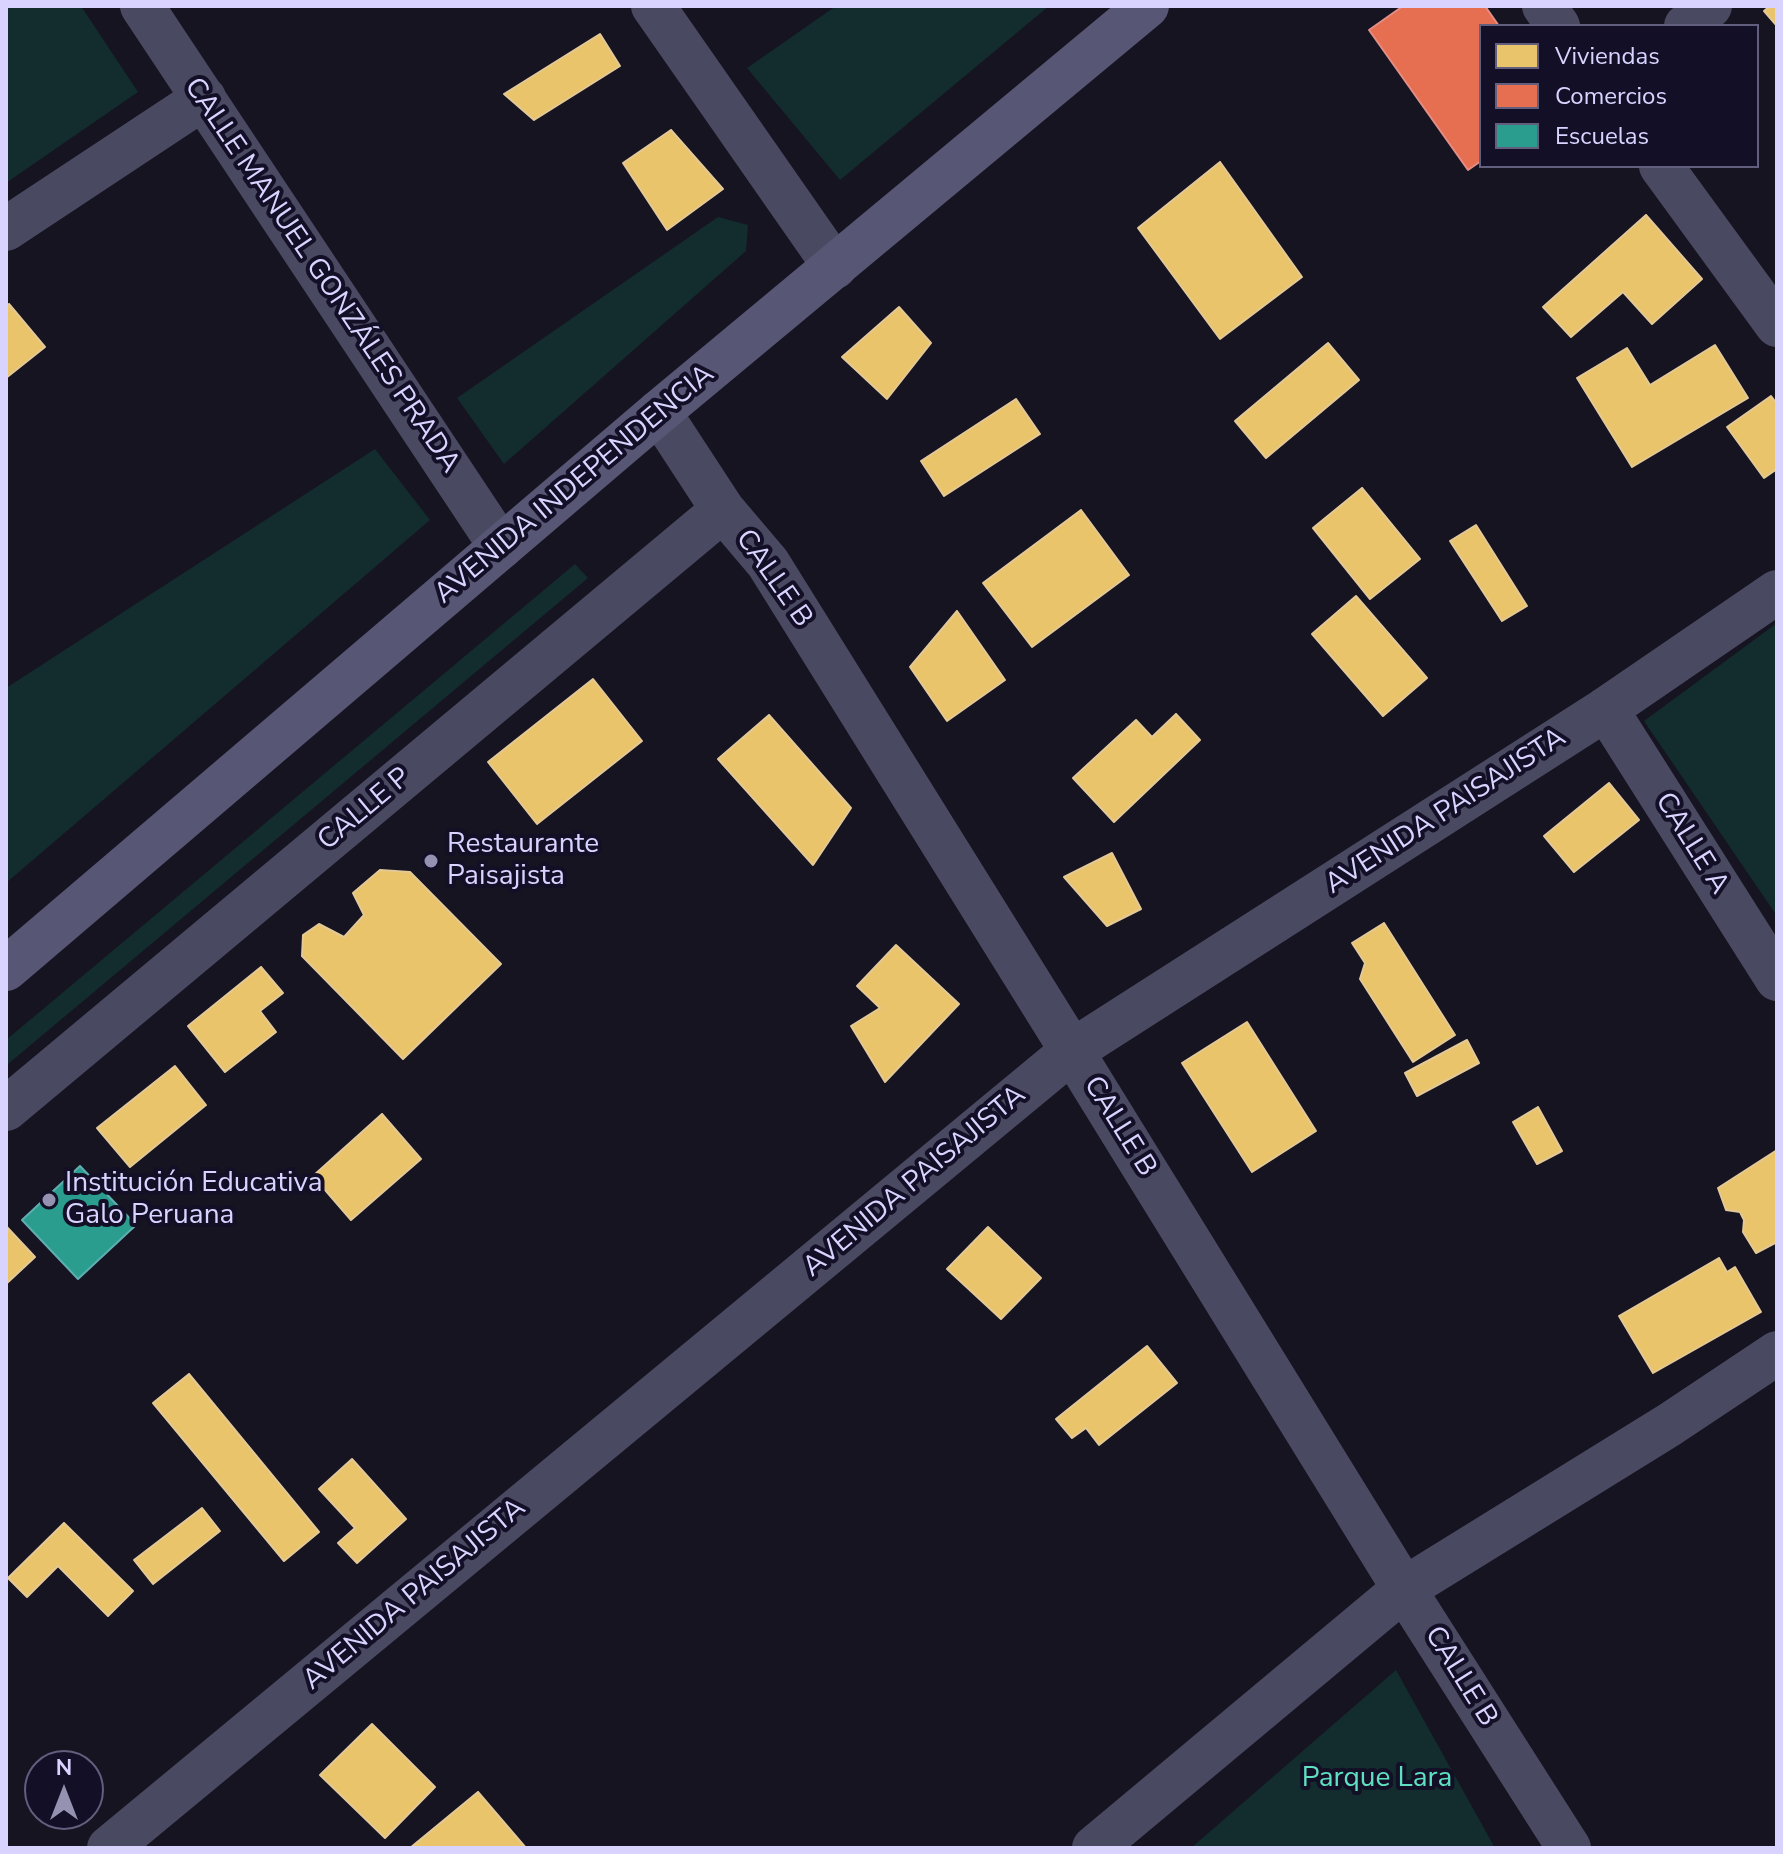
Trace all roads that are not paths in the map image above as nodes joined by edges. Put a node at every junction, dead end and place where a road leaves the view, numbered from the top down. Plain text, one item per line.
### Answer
1 (142, 6) edge
2 (653, 6) edge
3 (1147, 6) edge
4 (1544, 6) edge
5 (1710, 6) edge
6 (1557, 24) edge
7 (1688, 24) edge
8 (204, 98) junction
9 (1662, 168) edge
10 (6, 229) edge
11 (835, 267) junction
12 (1777, 325) edge
13 (659, 412) junction
14 (723, 510) junction
15 (501, 547) junction
16 (1777, 592) edge
17 (1606, 709) junction
18 (6, 969) edge
19 (1777, 979) edge
20 (1072, 1051) junction
21 (6, 1109) edge
22 (1777, 1353) edge
23 (1404, 1589) junction
24 (109, 1848) edge
25 (1094, 1848) edge
26 (1569, 1848) edge

1 - 8 street, CALLE MANUEL GONZÁLES PRADA
2 - 11 street
3 - 11 main road, AVENIDA INDEPENDENCIA
4 - 6 street
5 - 7 street
8 - 10 street
8 - 15 street, CALLE MANUEL GONZÁLES PRADA
9 - 12 street
11 - 13 main road, AVENIDA INDEPENDENCIA
13 - 14 street, CALLE B
13 - 15 main road, AVENIDA INDEPENDENCIA
14 - 20 street, CALLE B
14 - 21 street, CALLE P
15 - 18 main road, AVENIDA INDEPENDENCIA
16 - 17 street, AVENIDA PAISAJISTA
17 - 19 street, CALLE A
17 - 20 street, AVENIDA PAISAJISTA
20 - 23 street, CALLE B
20 - 24 street, AVENIDA PAISAJISTA
22 - 23 street
23 - 25 street
23 - 26 street, CALLE B

